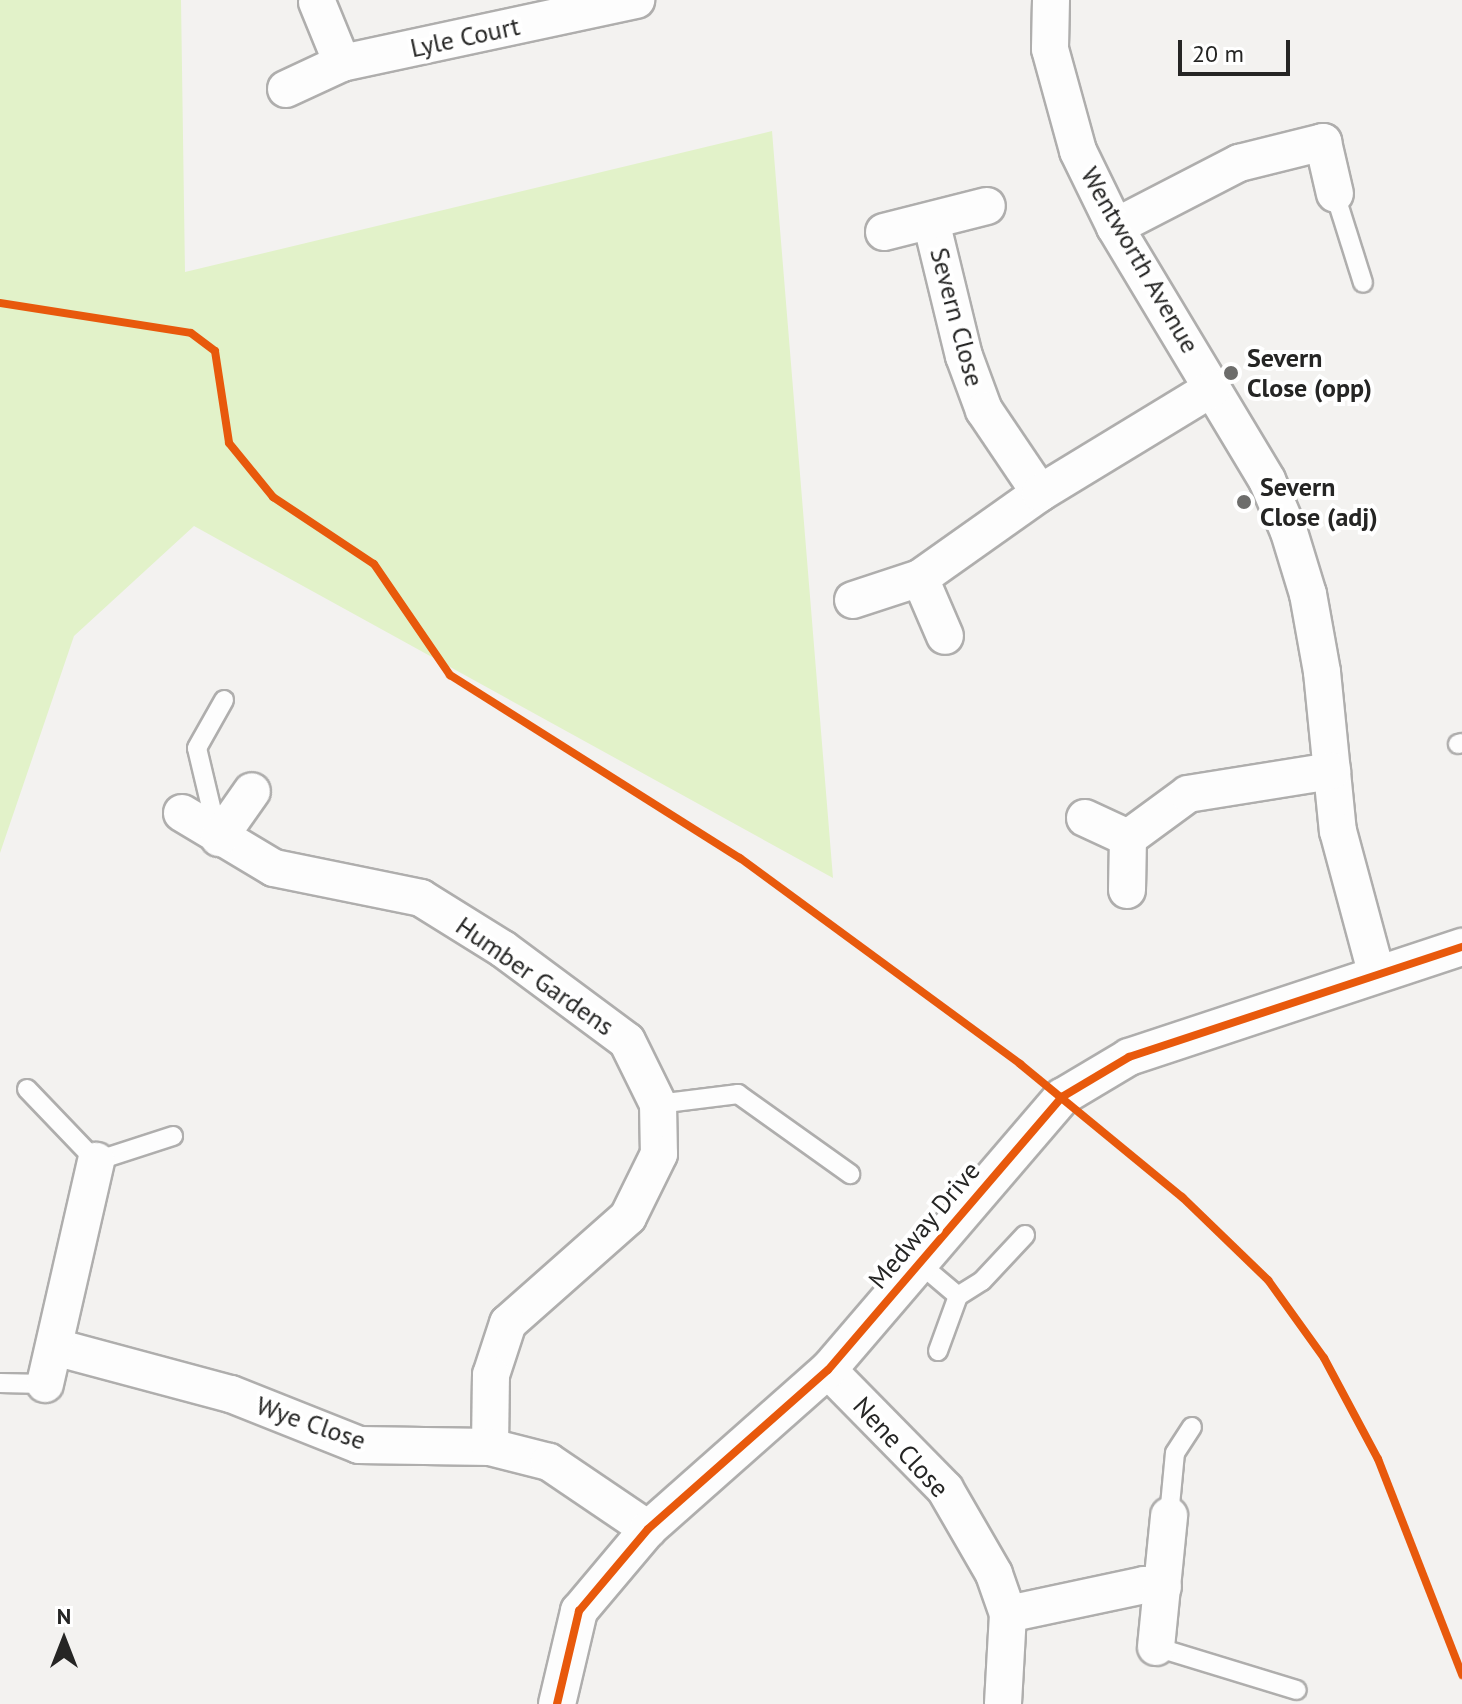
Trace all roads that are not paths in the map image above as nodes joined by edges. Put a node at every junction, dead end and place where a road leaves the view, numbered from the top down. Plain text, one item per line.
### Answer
1 (636, 0) edge
2 (1051, 0) edge
3 (317, 2) dead end
4 (554, 9) edge
5 (342, 63) junction
6 (286, 89) dead end
7 (1335, 194) joint
8 (987, 206) dead end
9 (931, 221) junction
10 (1115, 227) junction
11 (884, 232) dead end
12 (1363, 283) dead end
13 (1213, 388) junction
14 (1040, 493) junction
15 (920, 578) junction
16 (853, 600) dead end
17 (945, 636) dead end
18 (224, 700) dead end
19 (1332, 771) junction
20 (252, 791) dead end
21 (182, 813) dead end
22 (1085, 818) dead end
23 (219, 838) junction
24 (1128, 838) junction
25 (1127, 890) dead end
26 (1462, 947) edge
27 (1376, 972) junction
28 (27, 1089) dead end
29 (658, 1104) junction
30 (173, 1136) dead end
31 (96, 1161) junction
32 (850, 1174) dead end
33 (1025, 1235) dead end
34 (919, 1263) junction
35 (958, 1296) junction
36 (55, 1347) junction
37 (938, 1351) dead end
38 (828, 1370) junction
39 (0, 1383) edge
40 (45, 1384) joint
41 (1192, 1427) dead end
42 (490, 1447) junction
43 (1169, 1516) joint
44 (648, 1529) junction
45 (1163, 1587) junction
46 (1008, 1614) junction
47 (1156, 1647) joint
48 (1297, 1690) dead end
49 (557, 1704) edge
50 (1003, 1704) edge

1 - 4 street, Lyle Court
2 - 10 street, Wentworth Avenue
3 - 5 street
4 - 5 street, Lyle Court
5 - 6 street, Lyle Court
7 - 10 street
7 - 12 lane
8 - 9 street, Severn Close
9 - 11 street, Severn Close
9 - 14 street, Severn Close
10 - 13 street, Wentworth Avenue
13 - 14 street
13 - 19 street, Wentworth Avenue
14 - 15 street
15 - 16 street
15 - 17 street
18 - 23 lane
19 - 24 street
19 - 27 street, Wentworth Avenue
20 - 23 street
21 - 23 street, Humber Gardens
22 - 24 street
23 - 29 street, Humber Gardens
24 - 25 street
26 - 27 street, Medway Drive
27 - 34 street, Medway Drive
28 - 31 lane
29 - 32 lane
29 - 42 street, Humber Gardens
30 - 31 lane
31 - 36 street
33 - 35 lane
34 - 35 lane
34 - 38 street, Medway Drive
35 - 37 lane
36 - 40 street
36 - 42 street, Wye Close
38 - 44 street, Medway Drive
38 - 46 street, Nene Close
39 - 40 lane
41 - 43 lane
42 - 44 street, Wye Close
43 - 45 street
44 - 49 street, Medway Drive
45 - 46 street
45 - 47 street
46 - 50 street, Nene Close
47 - 48 lane

